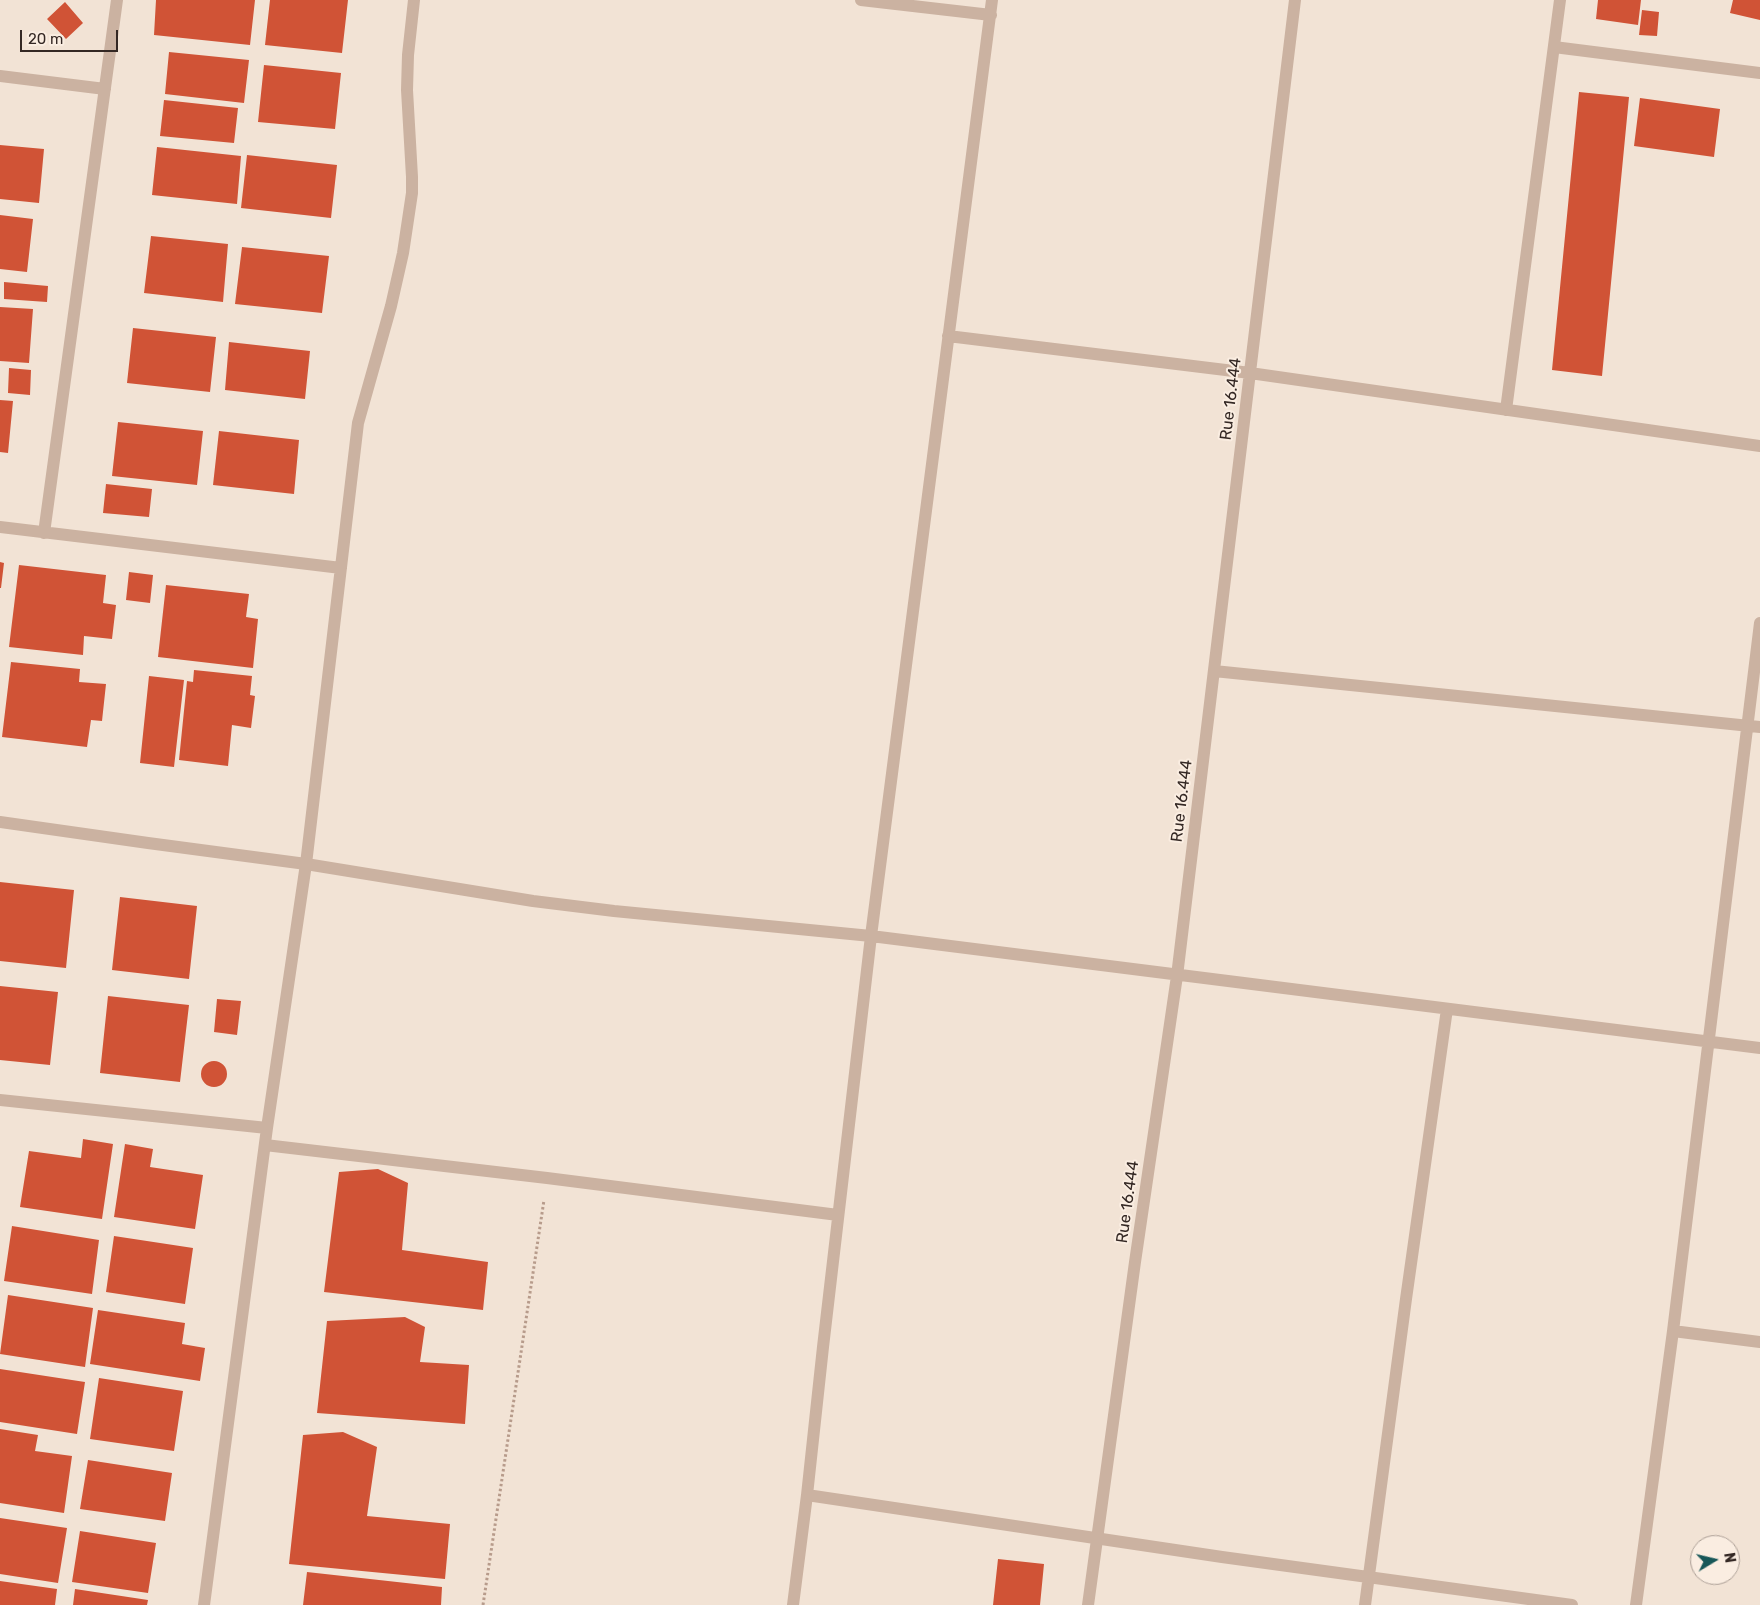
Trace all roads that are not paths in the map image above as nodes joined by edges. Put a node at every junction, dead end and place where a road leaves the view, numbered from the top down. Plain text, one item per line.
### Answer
1 (117, 0) edge
2 (414, 0) edge
3 (861, 0) edge
4 (992, 0) edge
5 (1295, 0) edge
6 (1560, 0) edge
7 (990, 15) junction
8 (1554, 47) junction
9 (1760, 73) edge
10 (0, 76) edge
11 (105, 89) junction
12 (948, 336) junction
13 (1250, 372) junction
14 (1506, 410) junction
15 (1760, 446) edge
16 (0, 527) edge
17 (44, 532) junction
18 (341, 568) junction
19 (1760, 623) edge
20 (1214, 671) junction
21 (1754, 726) edge
22 (0, 822) edge
23 (306, 864) junction
24 (871, 936) junction
25 (1177, 976) junction
26 (1447, 1009) junction
27 (1708, 1042) junction
28 (1760, 1048) edge
29 (0, 1100) edge
30 (267, 1128) junction
31 (265, 1145) junction
32 (838, 1215) junction
33 (1673, 1331) junction
34 (1760, 1342) edge
35 (807, 1495) junction
36 (1097, 1538) junction
37 (1369, 1577) junction
38 (204, 1605) edge
39 (793, 1605) edge
40 (1088, 1605) edge
41 (1365, 1605) edge
42 (1572, 1605) edge
43 (1636, 1605) edge

1 - 11 street
2 - 18 street
3 - 7 street
4 - 7 street
5 - 13 street, Rue 16.444
6 - 8 street
7 - 12 street
8 - 9 street
8 - 14 street
10 - 11 street
11 - 17 street
12 - 13 street
12 - 24 street
13 - 14 street
13 - 20 street, Rue 16.444
14 - 15 street
16 - 17 street
17 - 18 street
18 - 23 street
19 - 21 street
20 - 21 street
20 - 25 street, Rue 16.444
21 - 27 street
22 - 23 street
23 - 24 street
23 - 30 street
24 - 25 street
24 - 32 street
25 - 26 street
25 - 36 street, Rue 16.444
26 - 27 street
26 - 37 street
27 - 28 street
27 - 33 street
29 - 30 street
30 - 31 street
31 - 32 street
31 - 38 street
32 - 35 street
33 - 34 street
33 - 43 street
35 - 36 street
35 - 39 street
36 - 37 street
36 - 40 street, Rue 16.444
37 - 41 street
37 - 42 street

